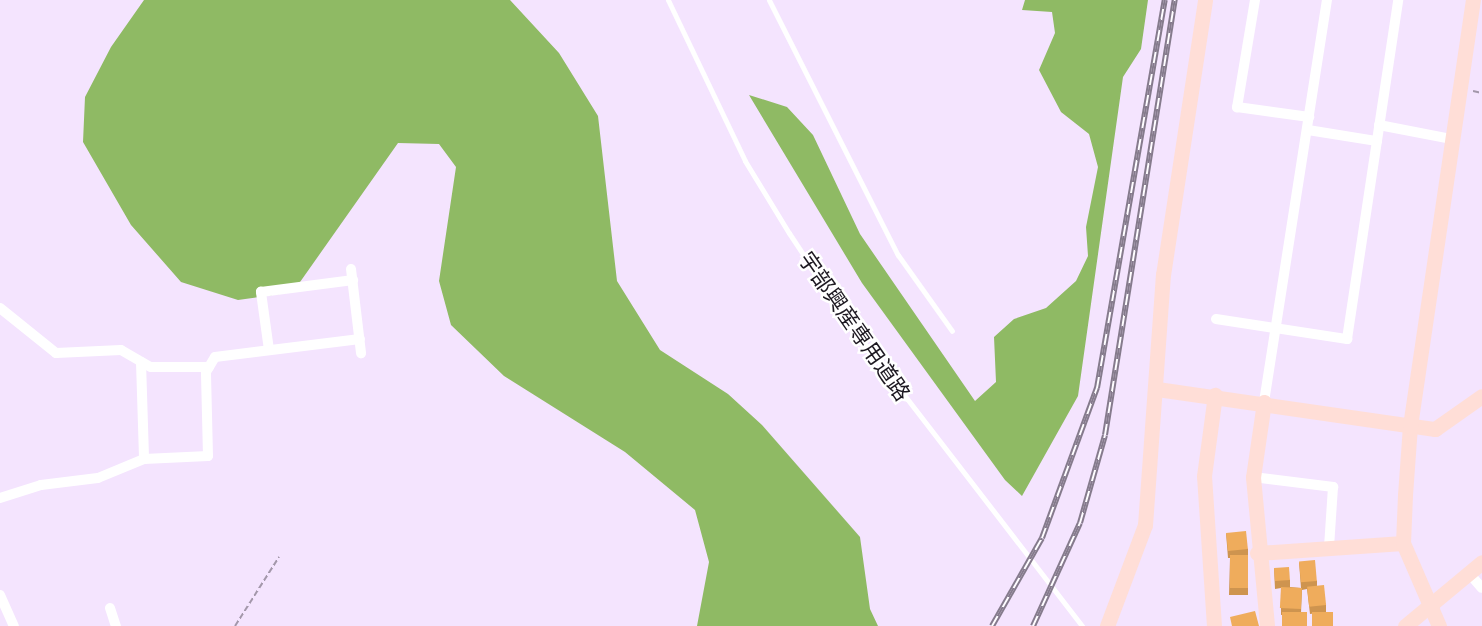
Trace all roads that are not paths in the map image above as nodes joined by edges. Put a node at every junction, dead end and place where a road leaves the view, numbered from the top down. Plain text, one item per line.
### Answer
1 (668, 0) edge
2 (769, 0) edge
3 (1206, 0) edge
4 (1255, 0) edge
5 (1327, 0) edge
6 (1398, 0) edge
7 (1473, 0) edge
8 (1309, 117) junction
9 (1379, 125) junction
10 (1308, 130) junction
11 (1451, 139) junction
12 (1377, 141) junction
13 (0, 308) edge
14 (1216, 320) dead end
15 (1276, 330) junction
16 (952, 331) dead end
17 (360, 339) junction
18 (269, 350) junction
19 (361, 353) dead end
20 (141, 362) junction
21 (209, 367) junction
22 (1156, 389) junction
23 (1215, 395) junction
24 (1482, 396) edge
25 (1264, 402) junction
26 (1410, 426) junction
27 (144, 459) junction
28 (1253, 477) junction
29 (0, 498) edge
30 (1403, 543) junction
31 (1329, 548) junction
32 (1257, 553) junction
33 (1482, 561) edge
34 (1468, 572) junction
35 (1482, 588) edge
36 (0, 595) edge
37 (1427, 607) junction
38 (110, 608) dead end
39 (14, 626) edge
40 (116, 626) edge
41 (1082, 626) edge
42 (1107, 626) edge
43 (1214, 626) edge
44 (1267, 626) edge
45 (1405, 626) edge
46 (1439, 626) edge

1 - 41 lane, 宇部興産専用道路
2 - 16 lane
3 - 22 street
4 - 8 street
5 - 8 street
6 - 9 street
7 - 11 street
8 - 10 street
9 - 11 street
9 - 12 street
10 - 12 street
10 - 15 street
11 - 26 street
12 - 15 street
13 - 20 street
14 - 15 street
15 - 25 street
17 - 18 street
17 - 18 street
17 - 19 street
18 - 21 street
20 - 21 street
20 - 27 street
21 - 27 street
22 - 23 street
22 - 42 street
23 - 25 street
23 - 43 street
24 - 26 street
25 - 26 street
25 - 28 street
26 - 30 street
27 - 29 street
28 - 31 street
28 - 32 street
30 - 31 street
30 - 37 street
31 - 32 street
32 - 44 street
33 - 34 street
34 - 35 street
34 - 37 street
36 - 39 street
37 - 45 street
37 - 46 street
38 - 40 street

